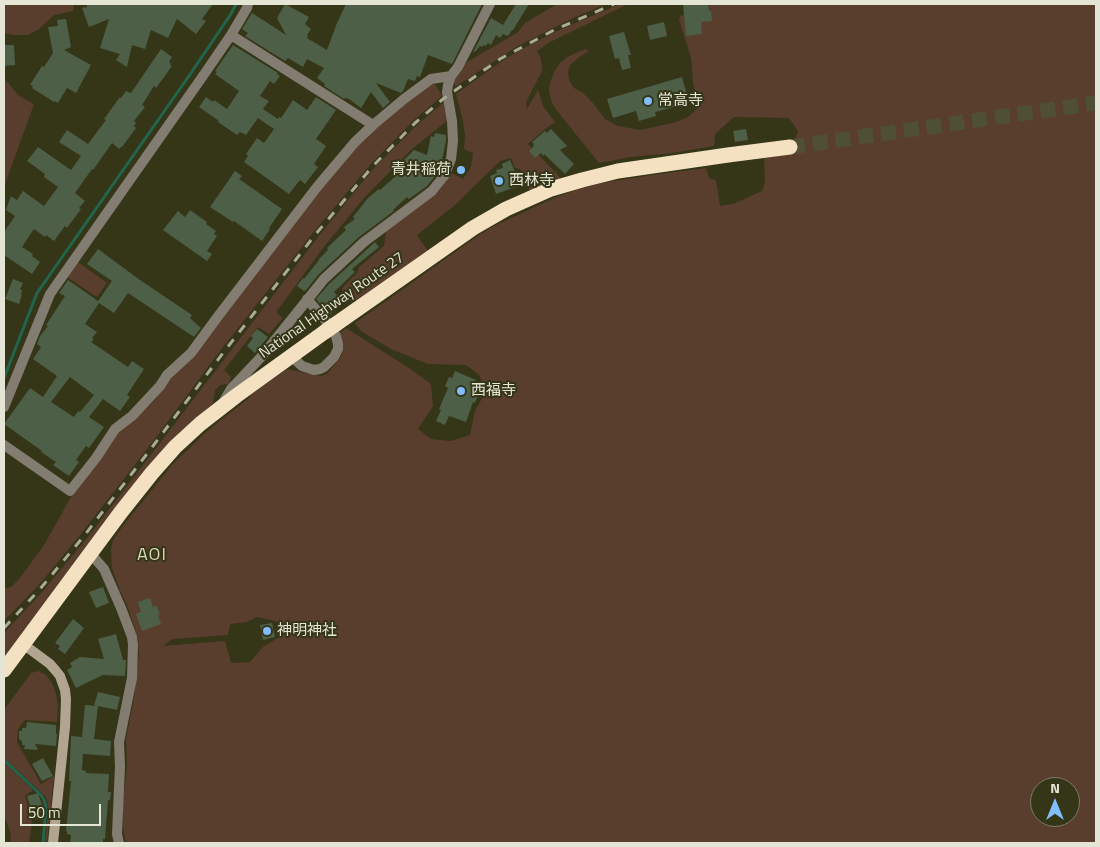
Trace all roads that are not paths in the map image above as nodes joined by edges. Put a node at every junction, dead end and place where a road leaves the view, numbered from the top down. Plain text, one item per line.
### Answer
1 (248, 4) edge
2 (490, 4) edge
3 (231, 35) junction
4 (451, 76) junction
5 (373, 124) junction
6 (790, 147) tunnel mouth
7 (307, 299) junction
8 (291, 356) junction
9 (4, 407) edge
10 (219, 408) junction
11 (4, 445) edge
12 (90, 553) junction
13 (23, 644) junction
14 (4, 670) edge
15 (53, 843) edge
16 (119, 843) edge

1 - 3 street
2 - 4 street
3 - 5 street
3 - 9 street
4 - 5 street
4 - 7 street
5 - 11 street
6 - 8 highway, National Highway Route 27
7 - 8 street
7 - 10 street
8 - 10 highway, National Highway Route 27
10 - 12 highway, National Highway Route 27
12 - 13 highway, National Highway Route 27
12 - 16 street
13 - 14 highway, National Highway Route 27
13 - 15 main road

